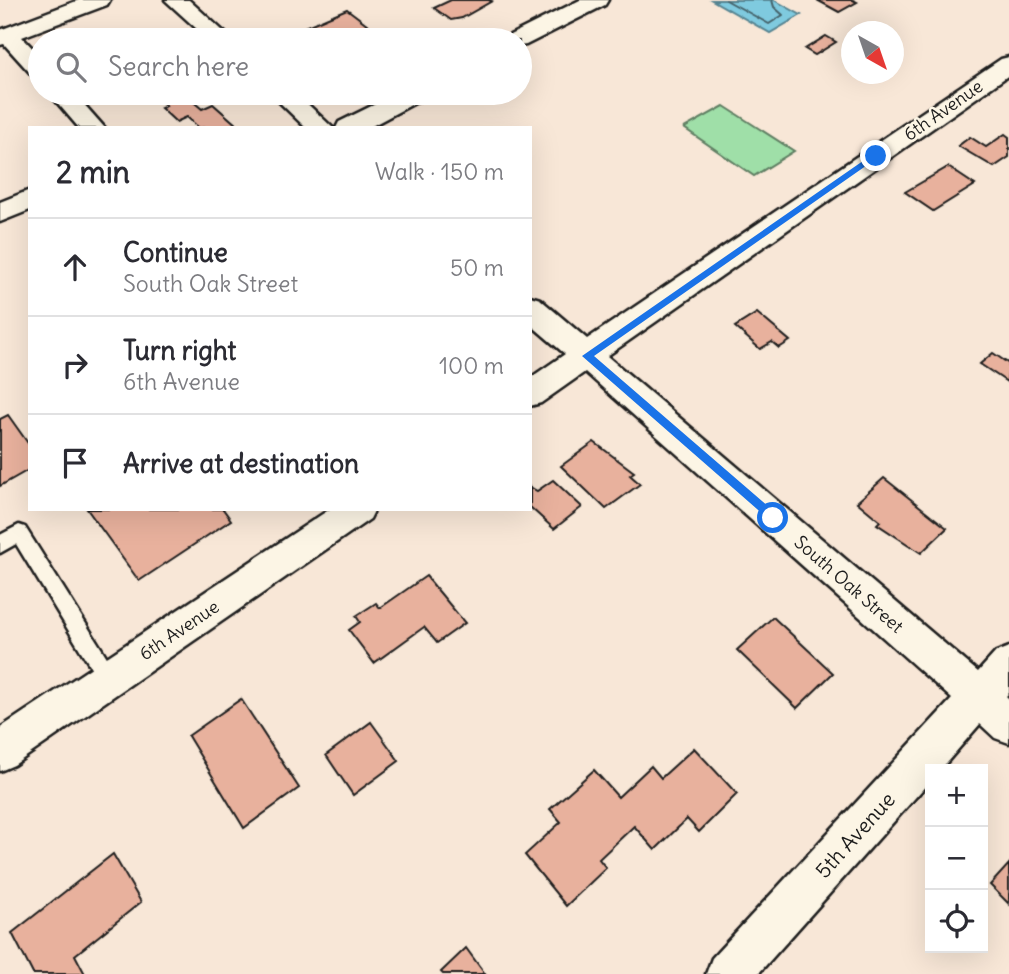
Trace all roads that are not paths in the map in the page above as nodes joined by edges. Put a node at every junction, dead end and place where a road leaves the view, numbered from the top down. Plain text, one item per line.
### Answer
1 (99, 0) edge
2 (176, 0) edge
3 (597, 0) edge
4 (208, 28) edge
5 (532, 33) edge
6 (4, 37) edge
7 (28, 59) edge
8 (1009, 64) edge
9 (72, 105) edge
10 (295, 105) edge
11 (393, 105) edge
12 (91, 126) edge
13 (319, 126) edge
14 (352, 126) edge
15 (28, 200) edge
16 (0, 212) edge
17 (532, 309) edge
18 (587, 356) junction
19 (532, 393) edge
20 (355, 511) edge
21 (0, 545) edge
22 (1009, 664) edge
23 (108, 677) junction
24 (994, 711) edge
25 (0, 751) edge
26 (728, 974) edge

1 - 6 street
2 - 4 street
3 - 5 street
6 - 7 street
8 - 18 street, 6th Avenue
9 - 12 street
10 - 13 street
11 - 14 street
15 - 16 street
17 - 18 street, South Oak Street
18 - 19 street, 6th Avenue
18 - 24 street, South Oak Street
20 - 23 street, 6th Avenue
21 - 23 lane
22 - 24 street, 5th Avenue
23 - 25 street, 6th Avenue
24 - 26 street, 5th Avenue

